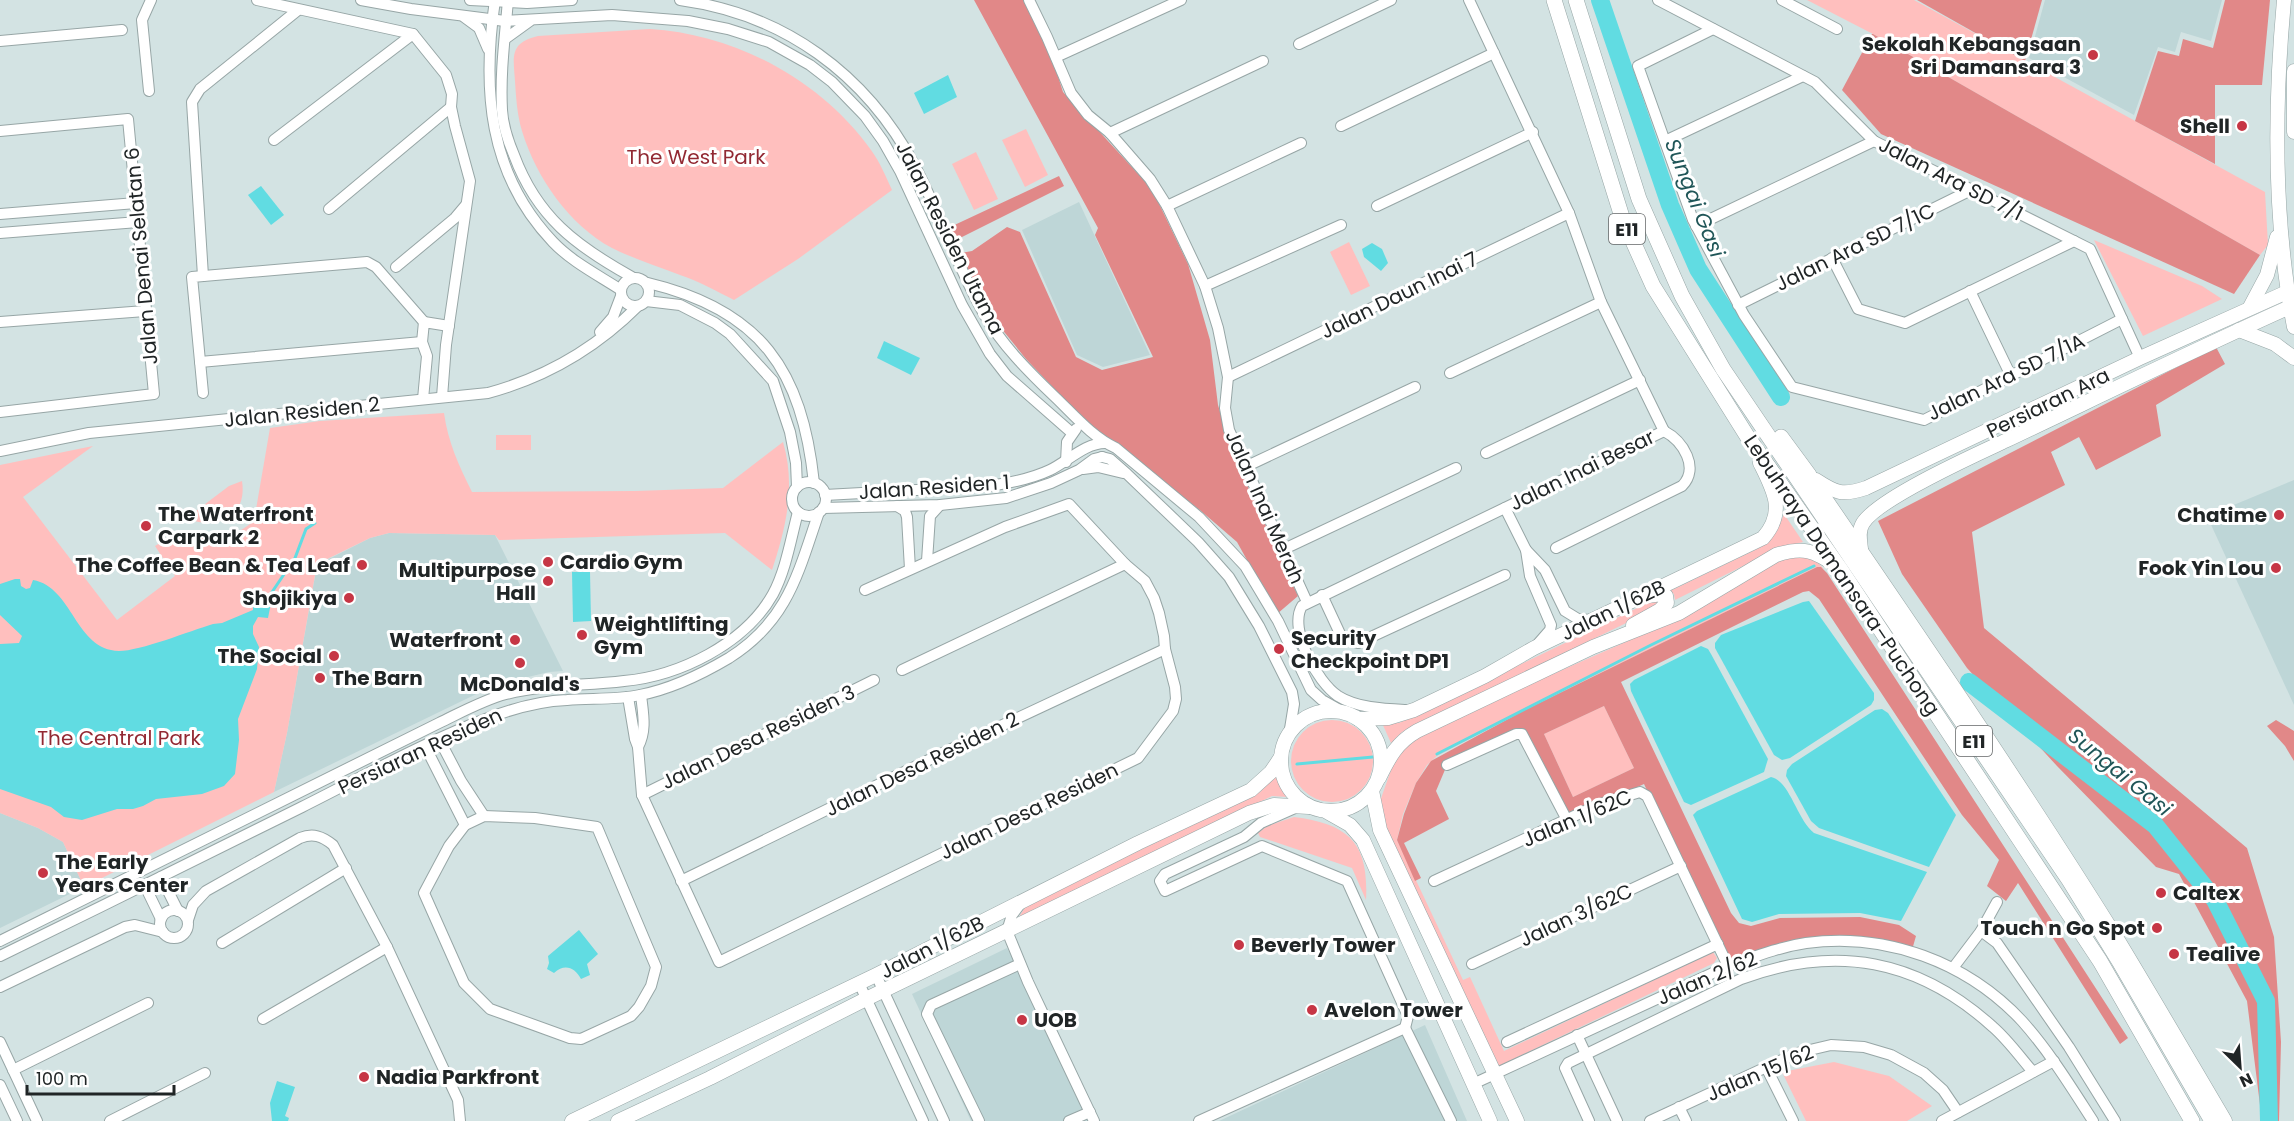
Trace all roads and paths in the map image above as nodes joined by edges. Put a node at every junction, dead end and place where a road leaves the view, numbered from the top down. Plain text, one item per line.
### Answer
1 (151, 0) edge
2 (257, 0) edge
3 (361, 0) edge
4 (470, 0) edge
5 (477, 0) edge
6 (495, 0) edge
7 (572, 0) edge
8 (680, 0) edge
9 (1029, 0) edge
10 (1181, 0) edge
11 (1391, 0) edge
12 (1469, 0) edge
13 (1554, 0) edge
14 (1576, 0) edge
15 (1658, 0) edge
16 (1782, 0) edge
17 (2284, 0) edge
18 (508, 1) edge
19 (526, 1) edge
20 (298, 10) junction
21 (460, 15) junction
22 (536, 19) junction
23 (492, 20) junction
24 (506, 21) junction
25 (1713, 29) junction
26 (1837, 29) dead end
27 (122, 30) dead end
28 (413, 34) junction
29 (505, 39) junction
30 (0, 41) edge
31 (1299, 44) dead end
32 (490, 52) junction
33 (1494, 53) junction
34 (824, 57) junction
35 (1056, 57) junction
36 (1263, 61) dead end
37 (816, 69) junction
38 (2294, 71) edge
39 (1803, 75) junction
40 (149, 91) dead end
41 (451, 107) junction
42 (1341, 126) dead end
43 (0, 131) edge
44 (1533, 132) junction
45 (2294, 132) edge
46 (1110, 133) junction
47 (274, 140) dead end
48 (1665, 141) junction
49 (1874, 141) junction
50 (1301, 142) dead end
51 (1971, 190) junction
52 (136, 203) junction
53 (467, 204) junction
54 (1167, 206) junction
55 (1377, 206) dead end
56 (329, 208) dead end
57 (1569, 213) junction
58 (0, 214) edge
59 (138, 222) junction
60 (2280, 224) junction
61 (1341, 225) dead end
62 (1696, 226) junction
63 (0, 232) edge
64 (2073, 241) junction
65 (1832, 258) junction
66 (396, 267) dead end
67 (203, 276) junction
68 (632, 277) junction
69 (648, 283) junction
70 (1205, 286) junction
71 (1970, 291) junction
72 (621, 293) junction
73 (2291, 299) edge
74 (1601, 302) junction
75 (642, 304) junction
76 (1738, 304) junction
77 (2250, 307) junction
78 (145, 311) junction
79 (2122, 319) junction
80 (0, 322) edge
81 (424, 322) junction
82 (449, 326) junction
83 (2294, 327) edge
84 (2239, 330) junction
85 (422, 342) junction
86 (594, 342) junction
87 (2140, 358) junction
88 (2294, 358) edge
89 (200, 362) junction
90 (1723, 369) junction
91 (1450, 373) dead end
92 (2011, 376) junction
93 (1228, 377) junction
94 (1640, 381) junction
95 (1415, 387) dead end
96 (203, 393) dead end
97 (442, 397) junction
98 (423, 399) junction
99 (0, 412) edge
100 (1082, 423) junction
101 (2007, 423) junction
102 (1664, 431) junction
103 (1072, 433) junction
104 (1748, 436) junction
105 (2014, 437) junction
106 (1105, 443) junction
107 (0, 451) edge
108 (1486, 453) dead end
109 (1102, 457) junction
110 (1066, 462) junction
111 (1245, 467) junction
112 (1456, 468) dead end
113 (1079, 470) junction
114 (1127, 474) junction
115 (1809, 475) junction
116 (814, 483) junction
117 (797, 487) junction
118 (825, 495) junction
119 (940, 505) junction
120 (897, 506) junction
121 (1505, 508) junction
122 (821, 510) junction
123 (798, 512) junction
124 (1556, 548) dead end
125 (1282, 550) junction
126 (1526, 550) junction
127 (1861, 551) junction
128 (927, 561) junction
129 (1125, 564) junction
130 (1839, 567) junction
131 (910, 569) junction
132 (1505, 575) dead end
133 (1550, 580) junction
134 (1535, 588) junction
135 (865, 590) dead end
136 (1322, 595) junction
137 (1640, 598) junction
138 (1307, 602) junction
139 (1590, 620) junction
140 (1593, 647) junction
141 (1534, 648) junction
142 (1165, 649) junction
143 (902, 670) dead end
144 (874, 680) dead end
145 (641, 695) junction
146 (628, 697) junction
147 (1414, 710) junction
148 (1353, 716) junction
149 (1289, 735) junction
150 (439, 739) junction
151 (425, 746) junction
152 (638, 747) junction
153 (1281, 757) junction
154 (1447, 765) dead end
155 (1379, 778) junction
156 (461, 782) junction
157 (446, 790) junction
158 (1372, 791) junction
159 (642, 795) junction
160 (1306, 806) junction
161 (1327, 812) junction
162 (483, 816) junction
163 (1567, 820) junction
164 (465, 825) junction
165 (1681, 866) junction
166 (346, 868) junction
167 (162, 877) junction
168 (681, 881) junction
169 (1434, 881) dead end
170 (145, 886) junction
171 (1023, 901) junction
172 (1997, 902) dead end
173 (178, 911) junction
174 (161, 919) junction
175 (188, 920) junction
176 (1007, 931) junction
177 (1981, 931) junction
178 (163, 932) junction
179 (0, 941) edge
180 (222, 943) dead end
181 (1718, 944) junction
182 (387, 947) junction
183 (1898, 947) junction
184 (0, 956) edge
185 (1020, 964) junction
186 (1472, 964) dead end
187 (1728, 966) junction
188 (1891, 966) junction
189 (1953, 968) junction
190 (876, 975) junction
191 (859, 983) junction
192 (0, 987) edge
193 (883, 991) junction
194 (866, 999) junction
195 (148, 1003) dead end
196 (263, 1019) dead end
197 (1405, 1028) junction
198 (1577, 1035) junction
199 (0, 1042) edge
200 (1507, 1042) dead end
201 (1586, 1054) junction
202 (2054, 1061) junction
203 (1766, 1067) junction
204 (13, 1070) junction
205 (2033, 1072) junction
206 (205, 1073) dead end
207 (1496, 1073) junction
208 (1473, 1084) junction
209 (0, 1085) edge
210 (1679, 1107) junction
211 (1958, 1112) junction
212 (1092, 1116) edge
213 (15, 1120) edge
214 (38, 1121) edge
215 (110, 1121) edge
216 (460, 1121) edge
217 (572, 1121) edge
218 (618, 1121) edge
219 (922, 1121) edge
220 (944, 1121) edge
221 (979, 1121) edge
222 (1070, 1121) edge
223 (1199, 1121) edge
224 (1451, 1121) edge
225 (1490, 1121) edge
226 (1517, 1121) edge
227 (1589, 1121) edge
228 (1617, 1121) edge
229 (1650, 1121) edge
230 (1686, 1121) edge
231 (1793, 1121) edge
232 (1942, 1121) edge
233 (2093, 1121) edge
234 (2115, 1121) edge
235 (2192, 1121) edge
236 (2212, 1121) edge
237 (2225, 1121) edge

1 - 40 street
2 - 20 street
3 - 21 street, Jalan Residen Utama
4 - 5 street
5 - 6 street
6 - 18 street
6 - 23 street
7 - 19 street
8 - 34 street, Jalan Residen Utama
9 - 35 street, Jalan Inai Merah
10 - 35 street
11 - 31 street
12 - 33 street, Jalan Inai Besar
13 - 104 highway, Lebuhraya Damansara–Puchong / E11
14 - 90 highway, E11
15 - 25 street, Jalan Ara SD 7/1
16 - 26 street
17 - 60 main road
18 - 19 street
18 - 24 street
20 - 28 street
20 - 67 street
21 - 23 street, Jalan Residen Utama
21 - 32 street
22 - 24 street, Jalan Residen Utama
22 - 29 street
22 - 37 street, Jalan Residen Utama
23 - 24 street, Jalan Residen Utama
23 - 32 street
24 - 29 street
25 - 39 street, Jalan Ara SD 7/1
25 - 48 street, Jalan Ara SD 7/1A
27 - 30 street
28 - 41 street
28 - 47 street
29 - 68 street
32 - 72 street
33 - 42 street
33 - 44 street, Jalan Inai Besar
34 - 37 street
34 - 100 street, Jalan Residen Utama
35 - 46 street, Jalan Inai Merah
36 - 46 street
37 - 103 street, Jalan Residen Utama
38 - 45 main road
39 - 48 street
39 - 49 street, Jalan Ara SD 7/1
41 - 53 street
41 - 56 street
43 - 52 street, Jalan Denai Selatan 6
44 - 55 street
44 - 57 street, Jalan Inai Besar
46 - 54 street, Jalan Inai Merah
48 - 62 street, Jalan Ara SD 7/1A
49 - 51 street, Jalan Ara SD 7/1
49 - 62 street
50 - 54 street
51 - 64 street, Jalan Ara SD 7/1
51 - 65 street, Jalan Ara SD 7/1C
52 - 58 street
52 - 59 street, Jalan Denai Selatan 6
53 - 66 street
53 - 82 street
54 - 70 street, Jalan Inai Merah
57 - 74 street, Jalan Inai Besar
57 - 93 street, Jalan Daun Inai 7
59 - 63 street
59 - 78 street, Jalan Denai Selatan 6
60 - 73 main road
60 - 77 main road
61 - 70 street
62 - 76 street, Jalan Ara SD 7/1A
64 - 71 street
64 - 79 street, Jalan Ara SD 7/1
65 - 71 street
65 - 76 street, Jalan Ara SD 7/1C
67 - 81 street
67 - 89 street
68 - 69 street
68 - 72 street
69 - 75 street
69 - 116 street
70 - 93 street, Jalan Inai Merah
71 - 92 street
72 - 75 street
72 - 86 street, Jalan Residen 2
73 - 77 main road, Persiaran Ara
73 - 83 main road
73 - 84 main road, Persiaran Ara
74 - 91 street
74 - 94 street, Jalan Inai Besar
75 - 86 street, Jalan Residen 2
75 - 117 street
76 - 92 street, Jalan Ara SD 7/1A
77 - 87 main road, Persiaran Ara
78 - 80 street
78 - 99 street, Jalan Denai Selatan 6
79 - 87 street, Jalan Ara SD 7/1
79 - 92 street, Jalan Ara SD 7/1A
81 - 82 street
81 - 85 street
82 - 97 street
84 - 88 main road
84 - 105 main road, Persiaran Ara
85 - 89 street
85 - 98 street
86 - 97 street, Jalan Residen 2
87 - 101 main road, Persiaran Ara
89 - 96 street
90 - 115 highway
90 - 236 highway, E11
93 - 111 street, Jalan Inai Merah
94 - 102 street, Jalan Inai Besar
94 - 108 street
95 - 111 street
97 - 98 street, Jalan Residen 2
98 - 107 street, Jalan Residen 2
100 - 103 street
100 - 106 street, Jalan Residen Utama
101 - 105 main road
101 - 115 main road, Persiaran Ara
102 - 121 street, Jalan Inai Besar
102 - 124 street
103 - 110 street
104 - 130 highway, Lebuhraya Damansara–Puchong / E11
104 - 137 main road, Jalan 1/62B
105 - 127 main road, Persiaran Ara
106 - 109 street
106 - 110 street, Jalan Residen 1
106 - 148 street, Jalan Residen Utama
109 - 113 street, Jalan Residen 1
109 - 114 street
110 - 118 street, Jalan Residen 1
111 - 125 street, Jalan Inai Merah
112 - 125 street
113 - 114 street
113 - 119 street, Jalan Residen 1
114 - 149 street
115 - 127 main road
116 - 117 street
116 - 118 street
117 - 123 street
118 - 122 street
119 - 120 street, Jalan Residen 1
119 - 128 street
120 - 122 street, Jalan Residen 1
120 - 131 street
121 - 126 street
121 - 136 street, Jalan Inai Besar
122 - 123 street
122 - 145 street, Persiaran Residen
123 - 179 street, Persiaran Residen
125 - 138 street, Jalan Inai Merah
126 - 133 street
126 - 134 street
127 - 237 main road
128 - 129 street, Jalan Desa Residen
128 - 131 street, Jalan Desa Residen
129 - 142 street, Jalan Desa Residen
129 - 143 street
130 - 140 main road, Jalan 1/62B
130 - 235 highway, Lebuhraya Damansara–Puchong / E11
131 - 135 street, Jalan Desa Residen
132 - 136 street
133 - 134 street
133 - 139 street
134 - 141 street
136 - 138 street, Jalan Inai Besar
137 - 139 main road, Jalan 1/62B
137 - 140 main road
138 - 147 street
139 - 141 main road, Jalan 1/62B
140 - 155 main road, Jalan 1/62B
141 - 147 main road, Jalan 1/62B
142 - 168 street, Jalan Desa Residen 2
142 - 168 street, Jalan Desa Residen
144 - 159 street, Jalan Desa Residen 3
145 - 146 street, Persiaran Residen
145 - 152 street, Jalan Desa Residen
146 - 150 street, Persiaran Residen
146 - 152 street, Jalan Desa Residen
147 - 148 main road, Jalan 1/62B
148 - 149 main road
148 - 155 main road
149 - 153 main road
150 - 151 street, Persiaran Residen
150 - 156 street
151 - 157 street
151 - 167 street, Persiaran Residen
152 - 159 street, Jalan Desa Residen
153 - 160 main road
153 - 171 main road, Jalan 1/62B
154 - 163 street
155 - 158 main road
156 - 157 street
156 - 162 street
157 - 164 street
158 - 161 main road
158 - 207 main road
159 - 168 street, Jalan Desa Residen
160 - 161 main road
160 - 176 main road, Jalan 1/62B
160 - 197 street
161 - 208 main road
162 - 164 street
162 - 164 street
163 - 165 street, Jalan 1/62C
163 - 169 street, Jalan 1/62C
165 - 181 street, Jalan 1/62C
165 - 186 street, Jalan 3/62C
166 - 175 street
166 - 180 street
166 - 182 street
167 - 170 street, Persiaran Residen
167 - 173 street
170 - 174 street
170 - 184 street, Persiaran Residen
171 - 176 street
171 - 190 main road, Jalan 1/62B
172 - 177 street
173 - 174 street
173 - 175 street
174 - 178 street
175 - 178 street
176 - 185 street
176 - 193 main road, Jalan 1/62B
177 - 189 street
177 - 234 street
178 - 192 street
181 - 187 street, Jalan 1/62C
181 - 200 street
182 - 196 street
182 - 216 street
183 - 187 street, Jalan 2/62
183 - 188 street
183 - 189 street, Jalan 2/62
185 - 212 street
185 - 221 street
187 - 198 street, Jalan 2/62
188 - 201 street, Jalan 2/62
188 - 205 street, Jalan 2/62
189 - 202 street, Jalan 2/62
190 - 191 main road, Jalan 1/62B
190 - 193 street
191 - 194 street
191 - 217 main road, Jalan 1/62B
193 - 194 main road, Jalan 1/62B
193 - 220 street
194 - 218 main road, Jalan 1/62B
194 - 219 street
195 - 204 street
197 - 223 street
197 - 224 street
198 - 201 street
198 - 207 street, Jalan 2/62
199 - 204 street
201 - 227 street, Jalan 2/62
201 - 228 street
202 - 205 street
202 - 233 street, Jalan 2/62
203 - 210 street, Jalan 15/62
203 - 211 street, Jalan 15/62
203 - 231 street
204 - 214 street
205 - 211 street
206 - 215 street
207 - 208 street, Jalan 2/62
207 - 226 main road
208 - 225 main road
209 - 213 street
210 - 229 street, Jalan 15/62
210 - 230 street
211 - 232 street
212 - 222 street

